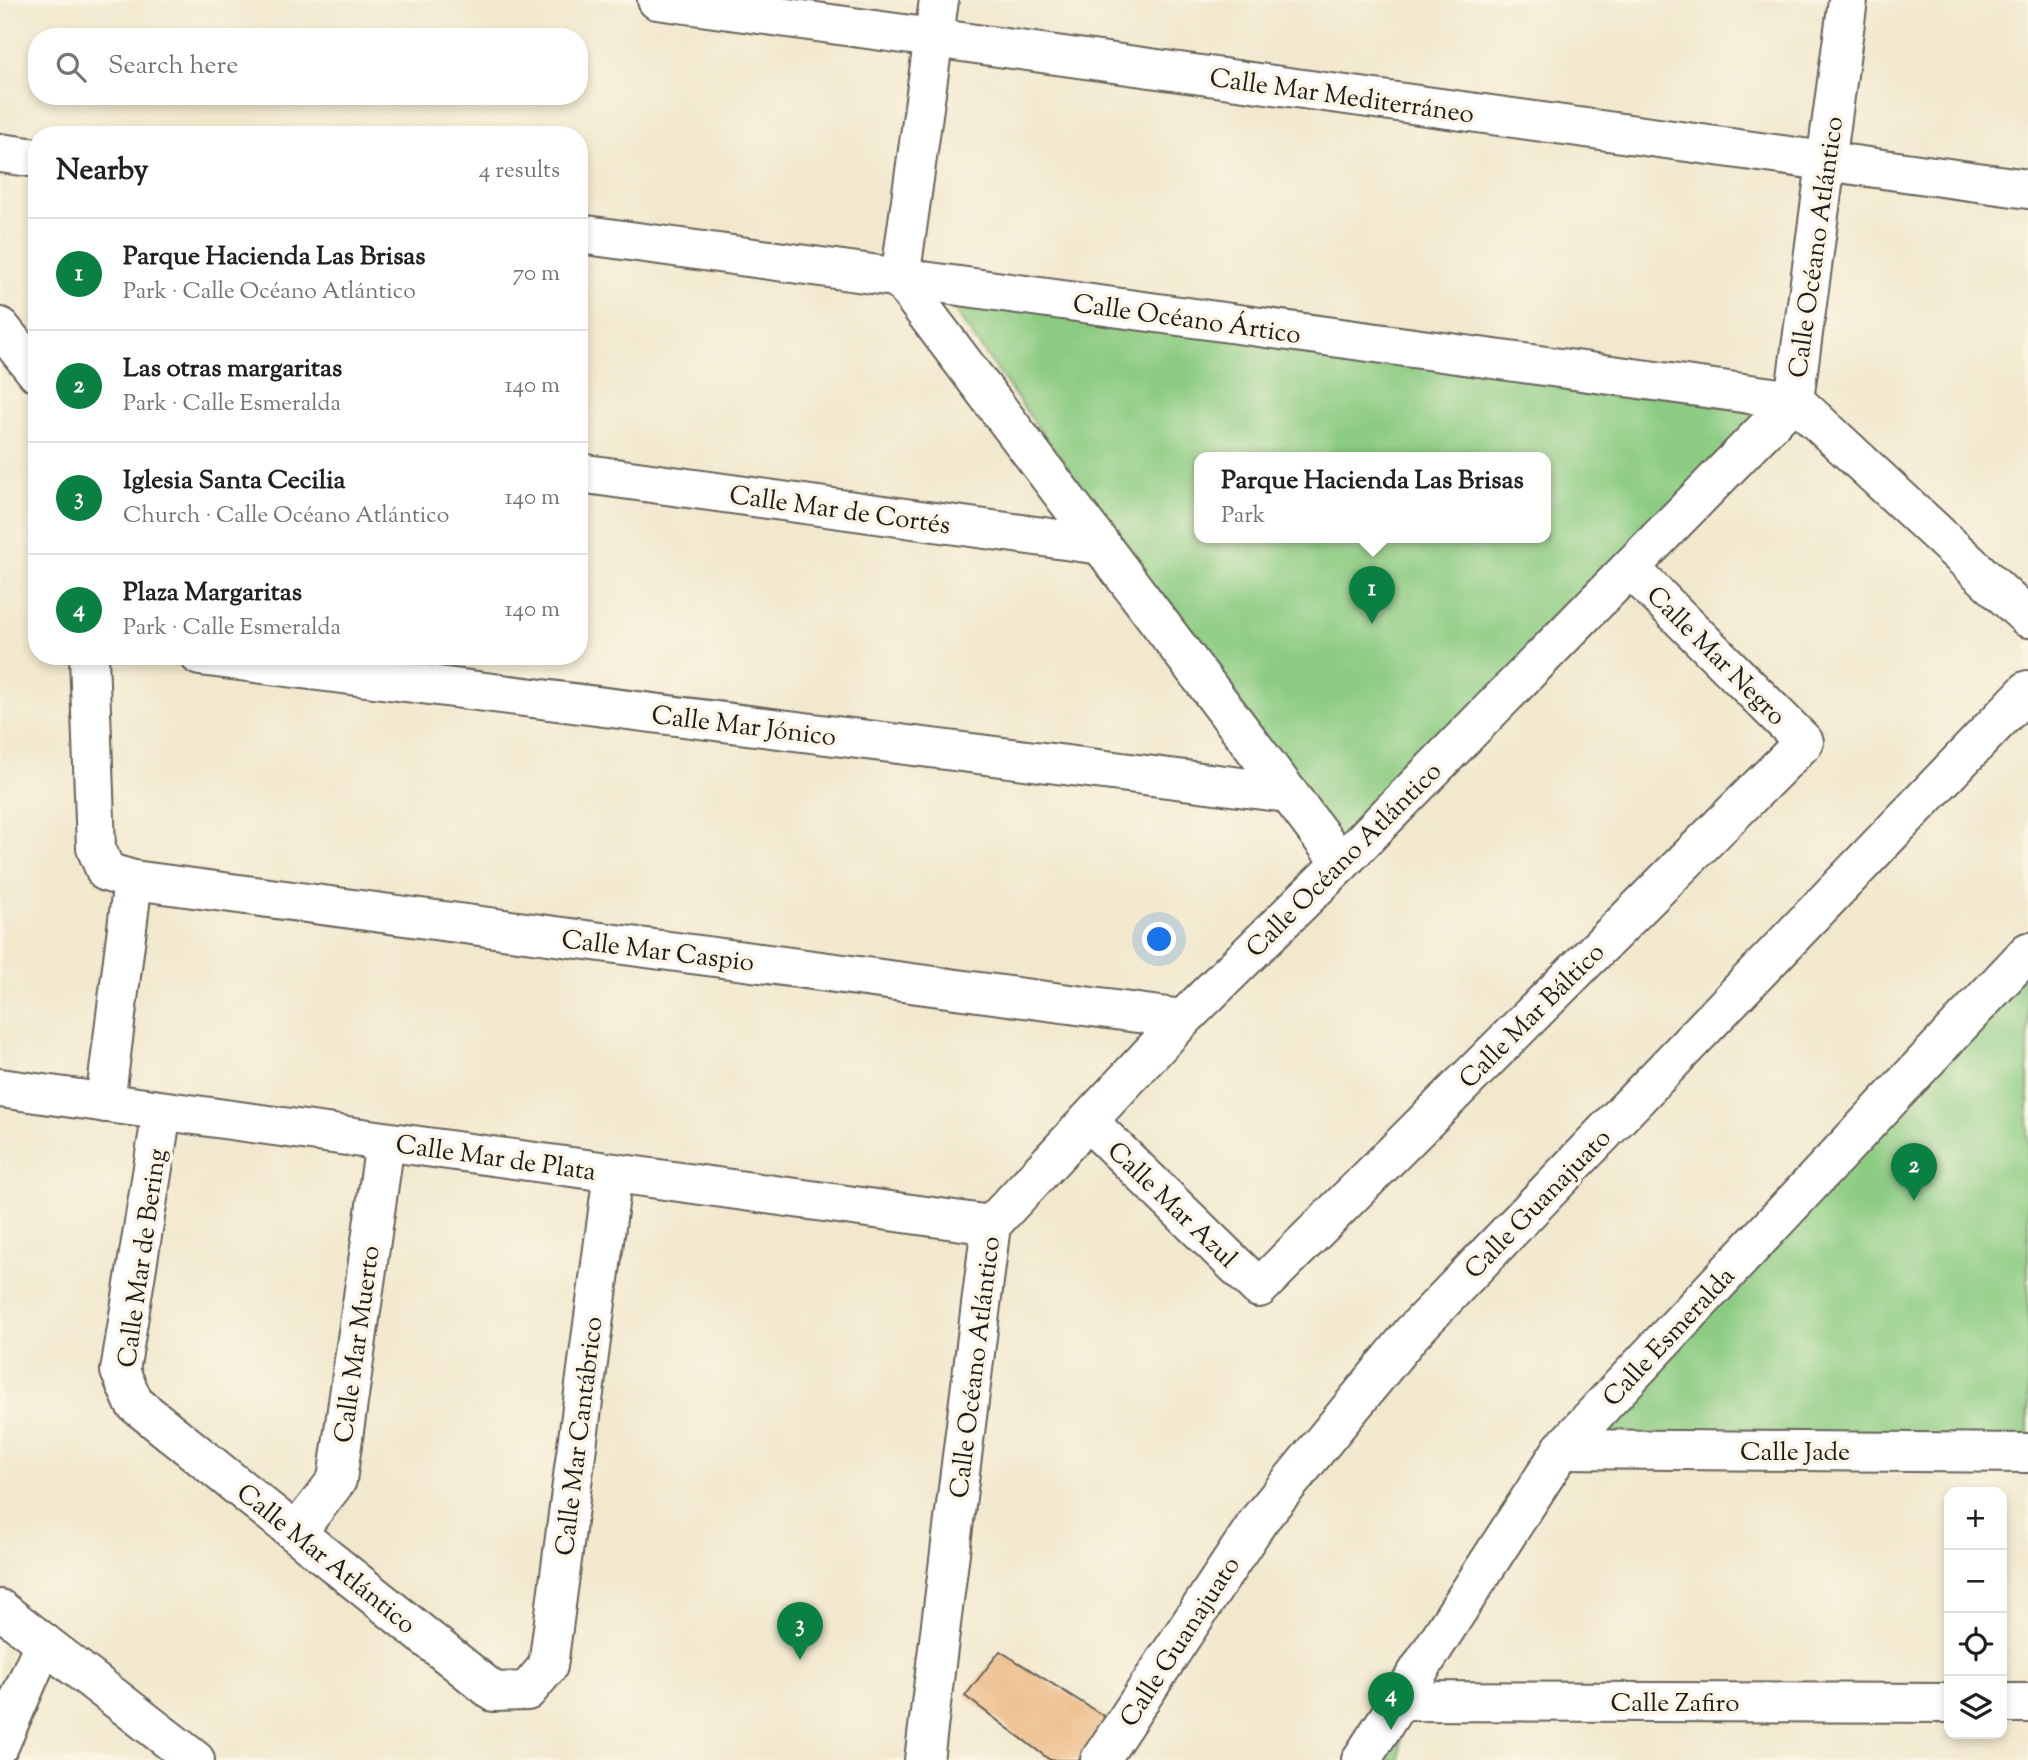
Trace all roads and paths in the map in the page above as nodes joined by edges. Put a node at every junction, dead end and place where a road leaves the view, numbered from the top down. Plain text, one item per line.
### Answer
1 (657, 0) edge
2 (939, 0) edge
3 (1848, 0) edge
4 (934, 38) junction
5 (0, 153) edge
6 (28, 157) edge
7 (1826, 162) junction
8 (2028, 189) edge
9 (588, 235) edge
10 (901, 279) junction
11 (0, 327) edge
12 (28, 362) edge
13 (1794, 400) junction
14 (588, 474) edge
15 (1101, 545) junction
16 (1630, 568) junction
17 (2028, 618) edge
18 (89, 665) edge
19 (271, 665) edge
20 (2028, 690) edge
21 (1804, 742) joint
22 (1288, 793) junction
23 (1340, 863) junction
24 (133, 880) junction
25 (2028, 952) edge
26 (1183, 1018) junction
27 (0, 1088) edge
28 (105, 1103) junction
29 (162, 1112) junction
30 (1088, 1121) junction
31 (385, 1142) junction
32 (613, 1173) junction
33 (992, 1225) junction
34 (1259, 1288) joint
35 (134, 1403) joint
36 (1562, 1449) junction
37 (2028, 1453) edge
38 (296, 1534) junction
39 (0, 1609) edge
40 (44, 1643) junction
41 (527, 1691) joint
42 (1401, 1701) junction
43 (1944, 1703) edge
44 (2007, 1703) edge
45 (2028, 1703) edge
46 (0, 1744) edge
47 (195, 1760) edge
48 (924, 1760) edge
49 (1100, 1760) edge
50 (1360, 1760) edge

1 - 4 street, Calle Mar Mediterráneo
2 - 4 street
3 - 7 street, Calle Océano Atlántico
4 - 7 street, Calle Mar Mediterráneo
4 - 10 street
5 - 6 street
7 - 8 street, Calle Mar Mediterráneo
7 - 13 street, Calle Océano Atlántico
9 - 10 street, Calle Océano Ártico
10 - 13 street, Calle Océano Ártico
10 - 15 street
11 - 12 street
13 - 16 street, Calle Océano Atlántico
13 - 17 street
14 - 15 street, Calle Mar de Cortés
15 - 22 street
16 - 21 street, Calle Mar Negro
16 - 23 street, Calle Océano Atlántico
18 - 24 street, Calle Mar Caspio
19 - 22 street, Calle Mar Jónico
20 - 49 street, Calle Guanajuato
21 - 34 street, Calle Mar Báltico
22 - 23 street
23 - 26 street, Calle Océano Atlántico
24 - 26 street, Calle Mar Caspio
24 - 28 street
25 - 36 street, Calle Esmeralda
26 - 30 street, Calle Océano Atlántico
27 - 28 street, Calle Mar de Plata
28 - 29 street, Calle Mar de Plata
29 - 31 street, Calle Mar de Plata
29 - 35 street, Calle Mar de Bering
30 - 33 street, Calle Océano Atlántico
30 - 34 street, Calle Mar Azul
31 - 32 street, Calle Mar de Plata
31 - 38 street, Calle Mar Muerto
32 - 33 street, Calle Mar de Plata
32 - 41 street, Calle Mar Cantábrico
33 - 48 street, Calle Océano Atlántico
35 - 38 street, Calle Mar Atlántico
36 - 37 street, Calle Jade
36 - 42 street, Calle Esmeralda
38 - 41 street, Calle Mar Atlántico
39 - 40 street
40 - 46 street
40 - 47 street
42 - 43 street, Calle Zafiro
42 - 50 street, Calle Esmeralda
44 - 45 street

